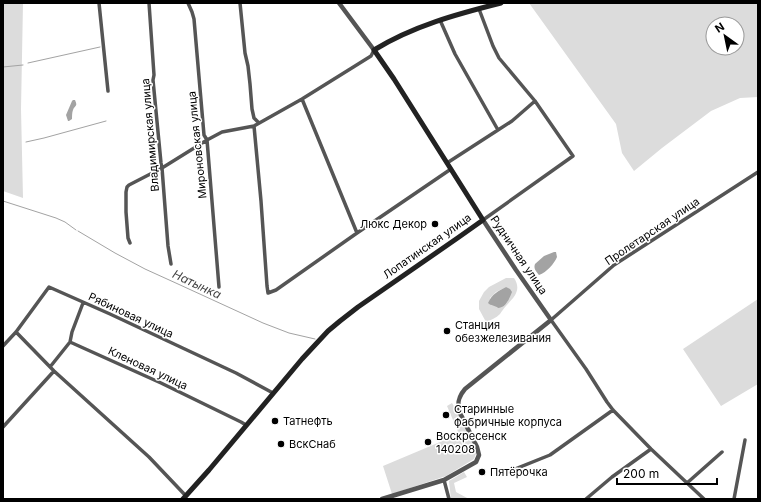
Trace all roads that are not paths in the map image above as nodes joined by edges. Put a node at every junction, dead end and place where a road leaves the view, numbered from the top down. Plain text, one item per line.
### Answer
1 (99, 3) edge
2 (148, 3) edge
3 (188, 3) edge
4 (240, 3) edge
5 (339, 3) edge
6 (501, 3) edge
7 (479, 9) junction
8 (440, 20) junction
9 (374, 50) junction
10 (108, 91) dead end
11 (302, 99) junction
12 (535, 101) junction
13 (259, 123) junction
14 (254, 126) junction
15 (498, 130) junction
16 (207, 140) junction
17 (448, 163) junction
18 (162, 168) junction
19 (451, 169) junction
20 (758, 172) edge
21 (483, 220) junction
22 (357, 232) junction
23 (130, 243) dead end
24 (171, 264) dead end
25 (219, 288) dead end
26 (83, 302) junction
27 (551, 320) junction
28 (16, 332) junction
29 (70, 342) junction
30 (3, 346) edge
31 (50, 367) junction
32 (54, 371) junction
33 (274, 393) junction
34 (613, 410) junction
35 (246, 425) junction
36 (3, 427) edge
37 (745, 440) dead end
38 (652, 449) junction
39 (722, 452) dead end
40 (499, 473) dead end
41 (444, 480) junction
42 (687, 483) junction
43 (184, 497) edge
44 (382, 499) edge
45 (449, 499) edge
46 (586, 499) edge
47 (704, 499) edge
48 (734, 499) edge

1 - 10 street
2 - 18 street, Владимирская улица
3 - 16 street, Мироновская улица
4 - 13 street
5 - 9 street, Рудничная улица
6 - 7 main road
7 - 8 main road
7 - 12 street, Лопатинская улица
8 - 9 main road
8 - 15 street
9 - 11 street
9 - 17 main road, Рудничная улица
11 - 13 street
11 - 22 street
12 - 15 street
12 - 21 street, Лопатинская улица
13 - 14 street
14 - 16 street
14 - 22 street
15 - 17 street
16 - 18 street
16 - 25 street, Мироновская улица
17 - 19 main road, Рудничная улица
18 - 23 street
18 - 24 street, Владимирская улица
19 - 21 main road, Рудничная улица
19 - 22 street
20 - 27 street, Пролетарская улица
21 - 27 street, Рудничная улица
21 - 33 main road, Лопатинская улица
26 - 28 street, Рябиновая улица
26 - 29 street
26 - 33 street, Рябиновая улица
27 - 34 street, Рудничная улица
27 - 41 street, Пролетарская улица
28 - 30 street, Рябиновая улица
28 - 31 street
29 - 31 street
29 - 35 street, Кленовая улица
31 - 32 street
32 - 36 street
32 - 43 street
33 - 35 main road, Лопатинская улица
34 - 38 street, Рудничная улица
34 - 40 street
35 - 43 main road, Лопатинская улица
37 - 48 street
38 - 42 street, Рудничная улица
38 - 46 street
39 - 42 street
41 - 44 street, Пролетарская улица
41 - 45 street
42 - 47 street, Рудничная улица

